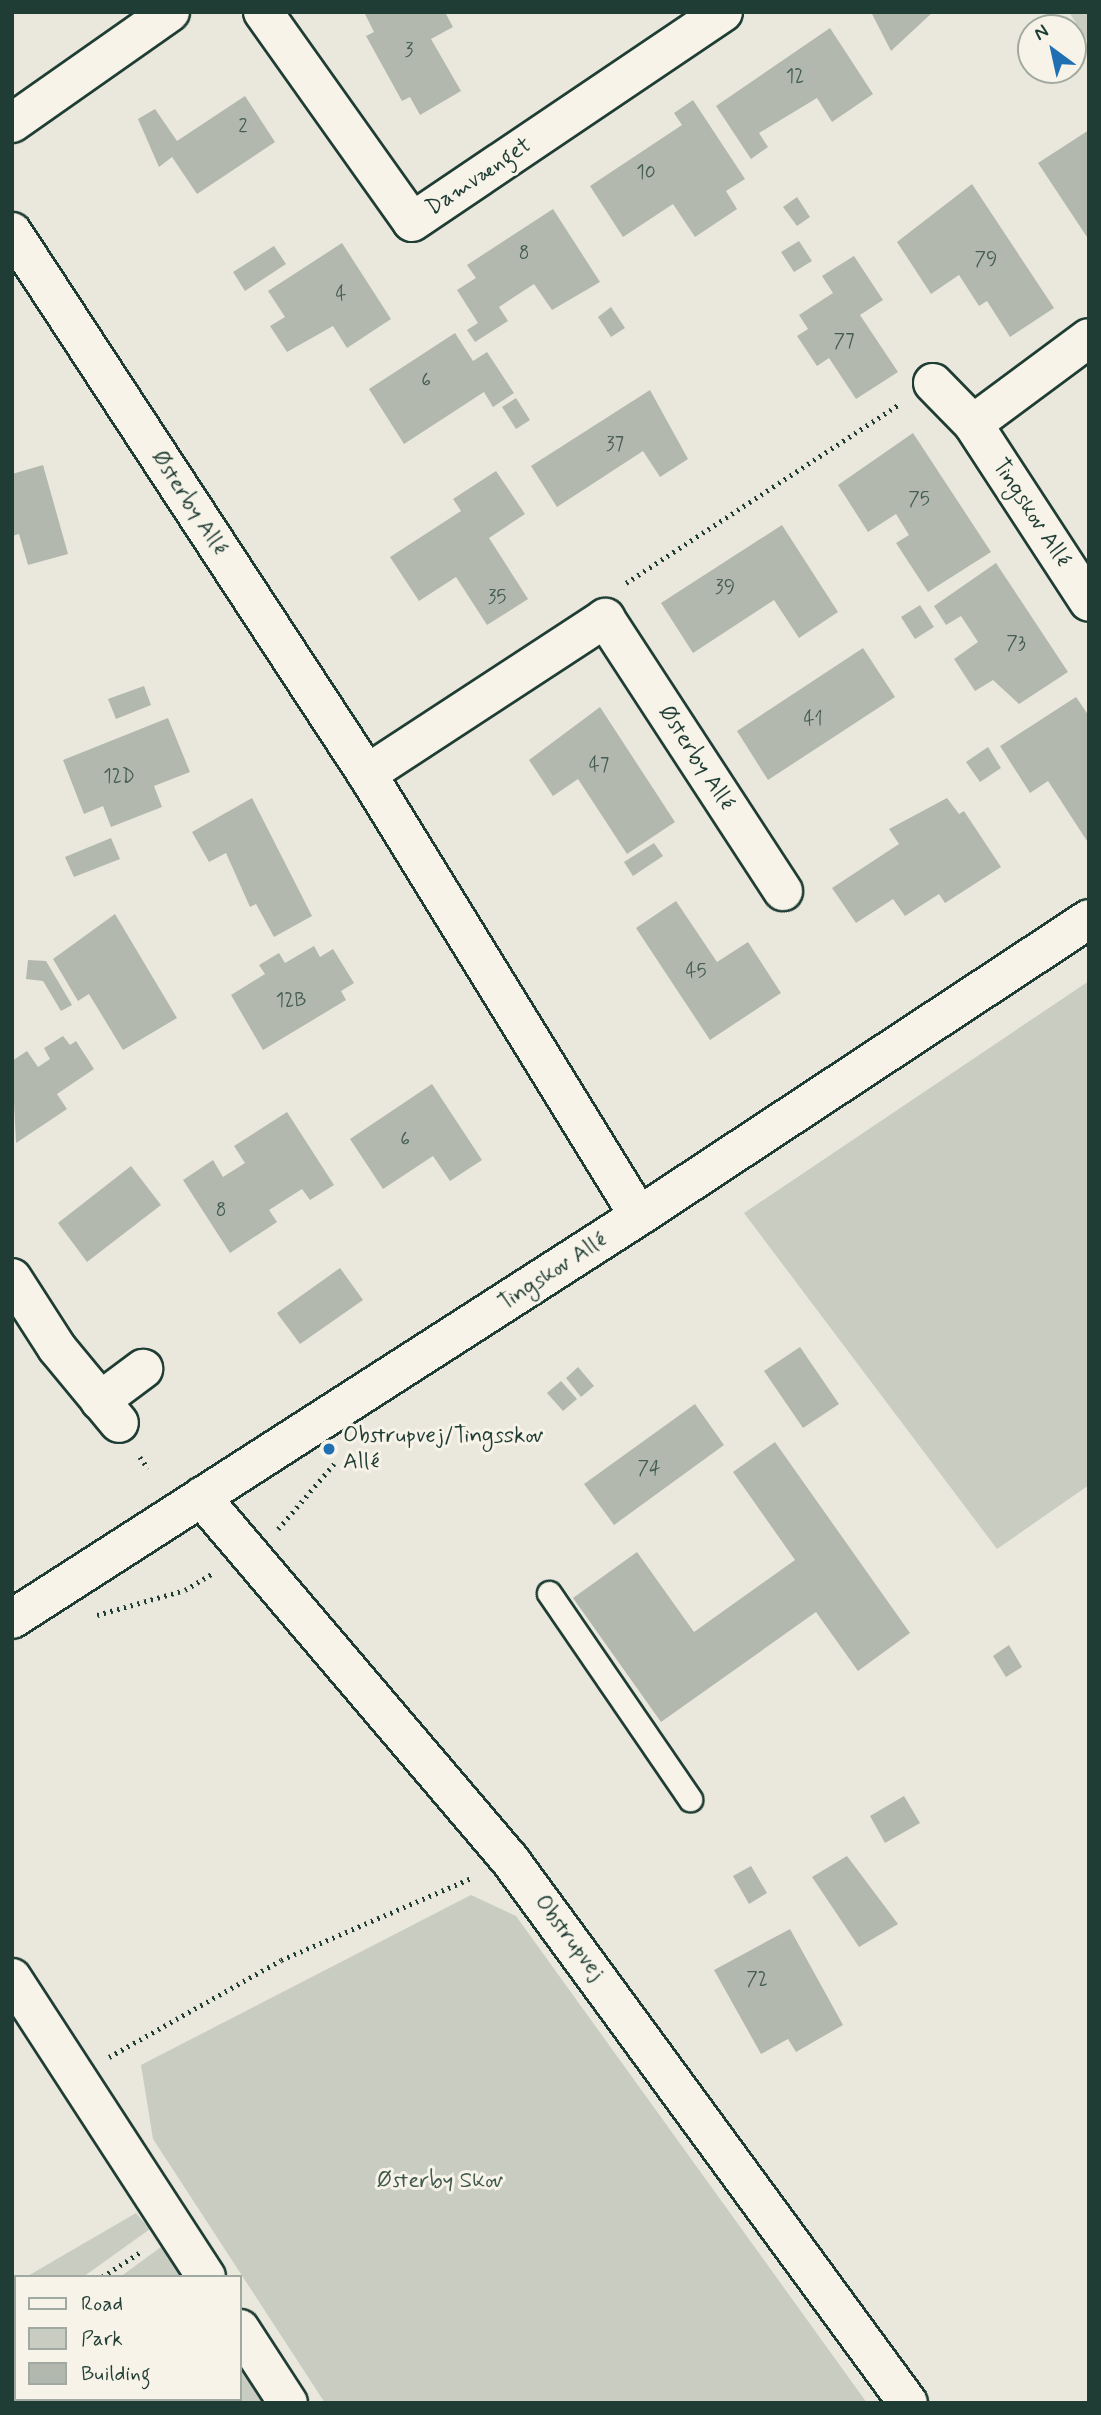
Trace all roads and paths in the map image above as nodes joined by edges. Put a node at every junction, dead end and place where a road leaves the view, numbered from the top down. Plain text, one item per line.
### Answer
1 (170, 12) edge
2 (263, 12) edge
3 (723, 12) edge
4 (12, 123) edge
5 (12, 232) edge
6 (1089, 338) edge
7 (933, 383) joint
8 (973, 424) junction
9 (1089, 602) edge
10 (605, 618) junction
11 (367, 774) junction
12 (783, 891) dead end
13 (1089, 919) edge
14 (639, 1216) junction
15 (12, 1278) edge
16 (143, 1369) dead end
17 (201, 1497) junction
18 (549, 1593) dead end
19 (12, 1619) edge
20 (690, 1799) dead end
21 (510, 1860) junction
22 (12, 1978) edge
23 (75, 2076) junction
24 (205, 2275) edge
25 (242, 2332) edge
26 (288, 2403) edge
27 (908, 2403) edge

1 - 4 street
2 - 3 street, Damvænget
5 - 11 street, Østerby Allé
6 - 8 street
7 - 8 street, Tingskov Allé
7 - 10 path
8 - 9 street, Tingskov Allé
10 - 11 street
10 - 12 street, Østerby Allé
11 - 14 street, Østerby Allé
13 - 14 street, Tingskov Allé
14 - 17 street, Tingskov Allé
15 - 16 street
17 - 19 street, Tingskov Allé
17 - 21 street, Obstrupvej
18 - 20 lane
21 - 23 path
21 - 27 street, Obstrupvej
22 - 23 street
23 - 24 street
25 - 26 street

